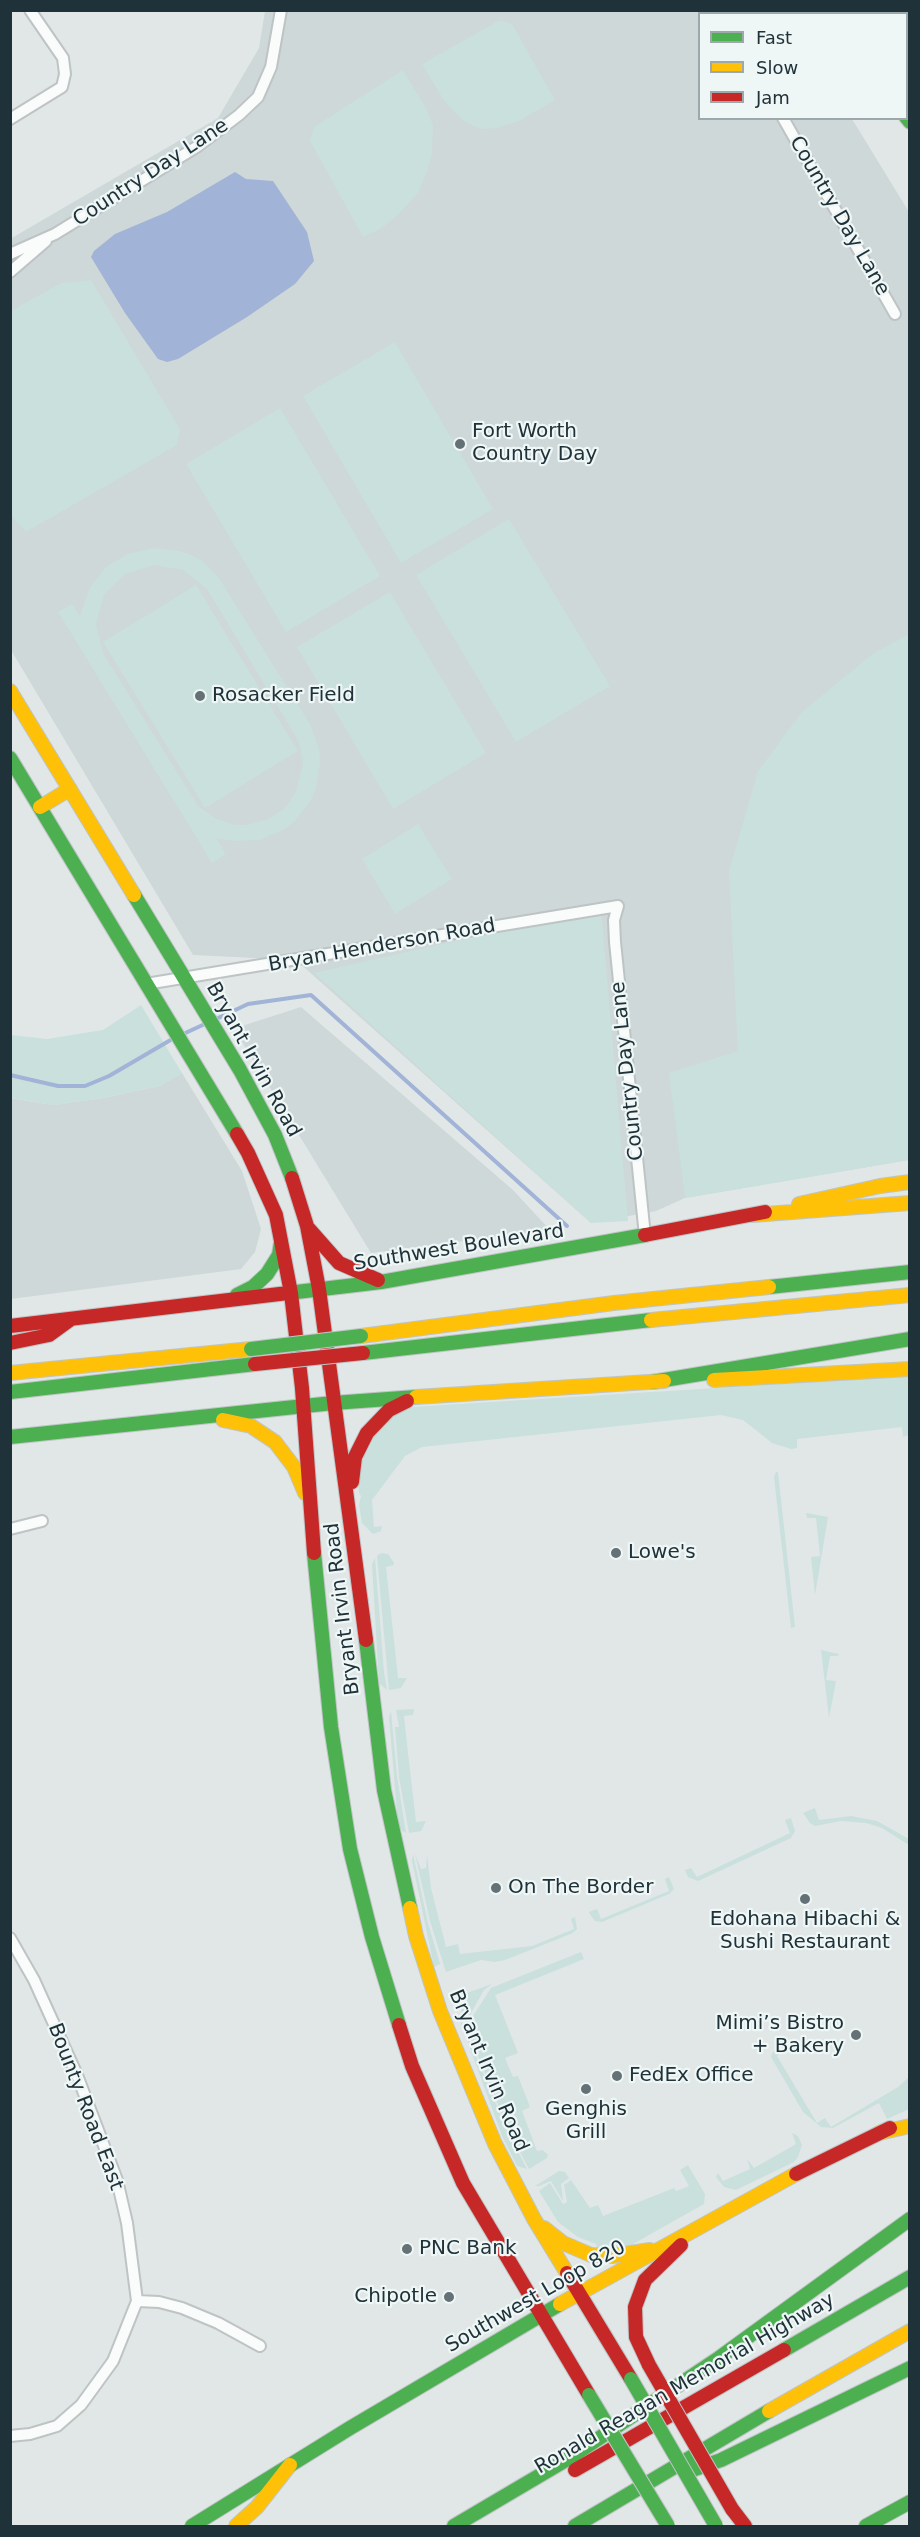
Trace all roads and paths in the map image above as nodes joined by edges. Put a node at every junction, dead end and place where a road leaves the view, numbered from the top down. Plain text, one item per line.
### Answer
1 (30, 10) edge
2 (281, 10) edge
3 (10, 119) edge
4 (784, 120) edge
5 (55, 234) junction
6 (10, 254) edge
7 (10, 272) edge
8 (894, 314) dead end
9 (10, 691) edge
10 (10, 758) edge
11 (69, 789) junction
12 (40, 807) junction
13 (618, 906) joint
14 (184, 978) junction
15 (146, 984) junction
16 (909, 1182) edge
17 (909, 1203) edge
18 (753, 1215) junction
19 (307, 1226) junction
20 (645, 1236) junction
21 (281, 1238) junction
22 (909, 1272) edge
23 (381, 1282) junction
24 (319, 1289) junction
25 (291, 1293) junction
26 (909, 1295) edge
27 (220, 1302) junction
28 (71, 1319) junction
29 (10, 1326) edge
30 (909, 1339) edge
31 (10, 1342) edge
32 (909, 1369) edge
33 (10, 1372) edge
34 (652, 1382) junction
35 (10, 1392) edge
36 (418, 1397) junction
37 (333, 1403) junction
38 (304, 1406) junction
39 (198, 1417) junction
40 (10, 1437) edge
41 (350, 1504) junction
42 (311, 1505) junction
43 (42, 1521) dead end
44 (10, 1530) edge
45 (10, 1938) edge
46 (909, 2119) edge
47 (909, 2126) edge
48 (879, 2133) junction
49 (534, 2219) junction
50 (909, 2219) edge
51 (701, 2226) junction
52 (660, 2249) junction
53 (909, 2277) edge
54 (579, 2295) junction
55 (136, 2301) junction
56 (541, 2315) junction
57 (909, 2331) edge
58 (260, 2346) dead end
59 (909, 2368) edge
60 (10, 2436) edge
61 (290, 2465) junction
62 (638, 2489) junction
63 (909, 2502) edge
64 (192, 2526) edge
65 (236, 2526) edge
66 (454, 2526) edge
67 (480, 2526) edge
68 (575, 2526) edge
69 (668, 2526) edge
70 (716, 2526) edge
71 (745, 2526) edge
72 (866, 2526) edge

1 - 3 street
2 - 5 street, Country Day Lane
4 - 8 street, Country Day Lane
5 - 6 street
5 - 7 street
9 - 11 main road, Bryant Irvin Road
10 - 12 main road, Bryant Irvin Road
11 - 12 main road
11 - 14 main road, Bryant Irvin Road
12 - 15 main road, Bryant Irvin Road
13 - 14 street, Bryan Henderson Road
13 - 20 street, Country Day Lane
14 - 15 street, Bryan Henderson Road
14 - 19 main road, Bryant Irvin Road
15 - 21 main road, Bryant Irvin Road
16 - 18 main road, Southwest Boulevard
17 - 18 main road
18 - 20 main road, Southwest Boulevard
19 - 23 main road
19 - 24 main road, Bryant Irvin Road
20 - 23 main road, Southwest Boulevard
21 - 25 main road, Bryant Irvin Road
21 - 27 main road
22 - 33 main road, bridge
23 - 24 main road, Southwest Boulevard
24 - 25 main road, Southwest Boulevard
24 - 37 main road, Bryant Irvin Road
25 - 27 main road, Southwest Boulevard
25 - 38 main road, Bryant Irvin Road
26 - 35 main road, bridge
27 - 28 main road, Southwest Boulevard
28 - 29 main road, Southwest Boulevard
28 - 31 main road
30 - 34 main road
32 - 34 main road
34 - 36 main road
36 - 37 main road
36 - 41 main road
37 - 38 main road
37 - 41 main road, Bryant Irvin Road
38 - 39 main road
38 - 42 main road, Bryant Irvin Road
39 - 40 main road
39 - 42 main road
41 - 49 main road, Bryant Irvin Road
42 - 56 main road, Bryant Irvin Road
43 - 44 street
45 - 55 street, Bounty Road East
46 - 48 main road, Southwest Loop 820
47 - 48 main road
48 - 51 main road, Southwest Loop 820
49 - 52 main road
49 - 54 main road, Bryant Irvin Road
50 - 66 main road
51 - 52 main road, Southwest Loop 820
51 - 71 main road, bridge
52 - 54 main road, Southwest Loop 820
53 - 67 main road, Ronald Reagan Memorial Highway
54 - 56 main road, Southwest Loop 820
54 - 70 main road, Bryant Irvin Road, bridge
55 - 58 street
55 - 60 street, Bounty Road East
56 - 61 main road, Southwest Loop 820
56 - 69 main road, Bryant Irvin Road, bridge
57 - 62 main road
59 - 62 main road
61 - 64 main road, Southwest Loop 820
61 - 65 main road
62 - 68 main road
63 - 72 main road

